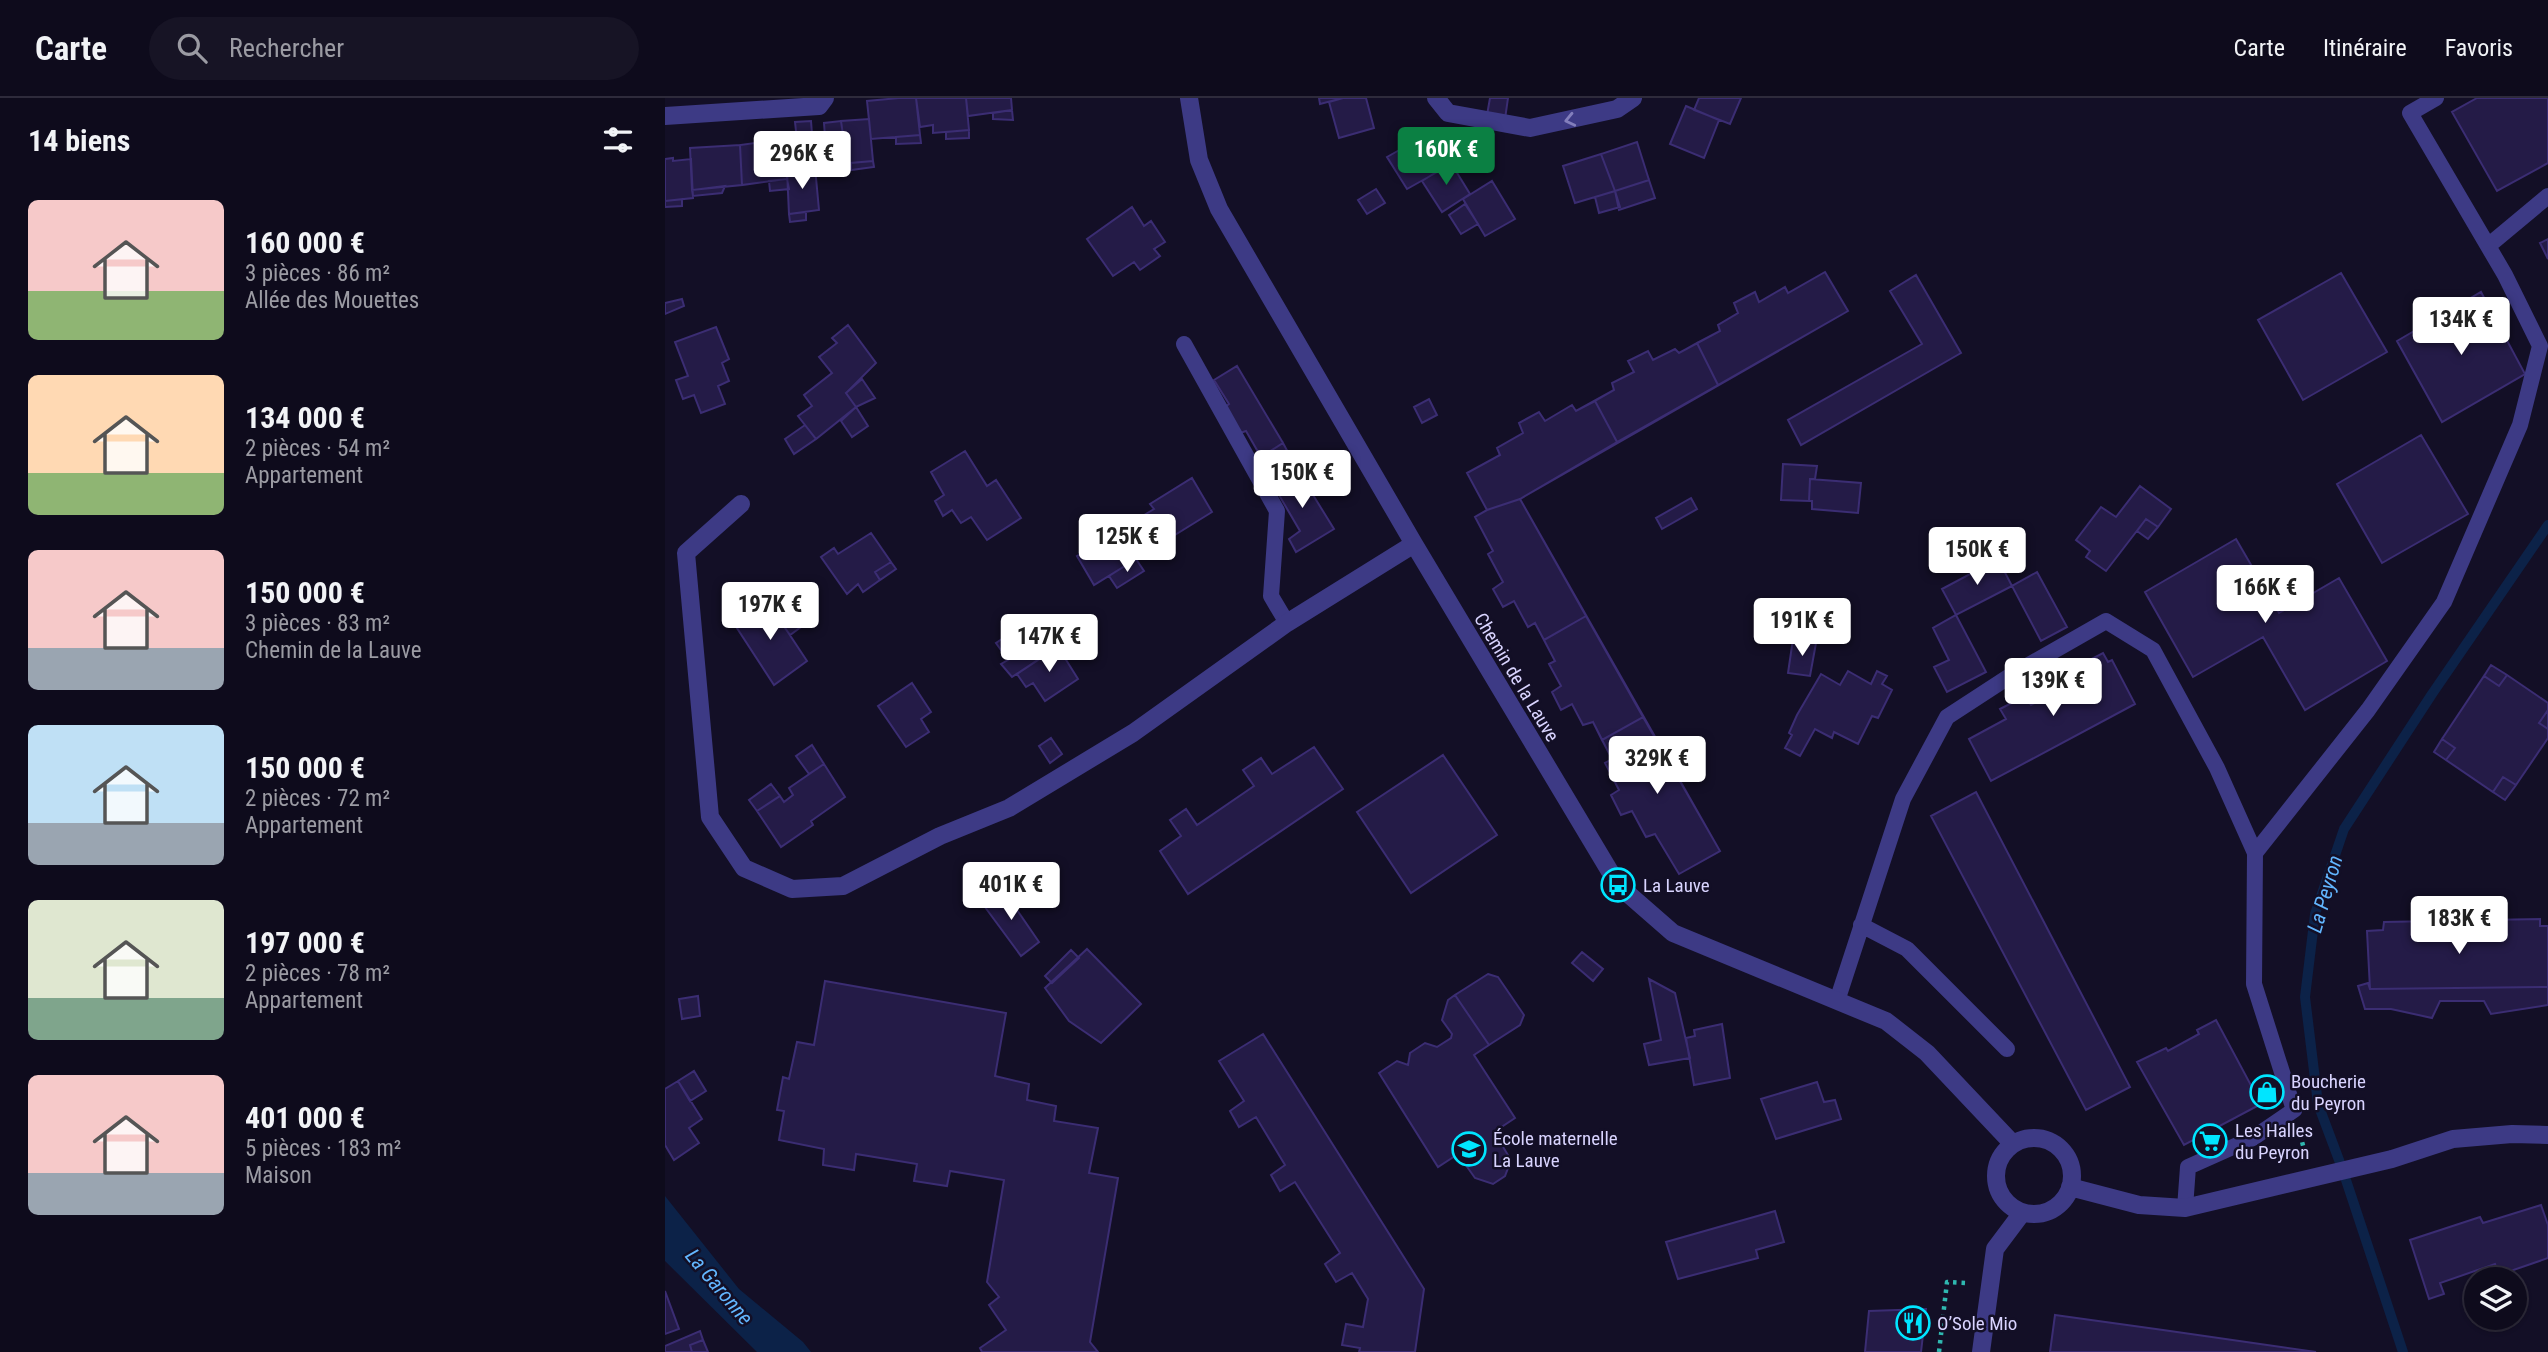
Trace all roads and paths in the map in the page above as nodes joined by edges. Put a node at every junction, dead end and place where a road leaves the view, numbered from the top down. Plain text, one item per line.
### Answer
1 (825, 98) edge
2 (1188, 98) edge
3 (1436, 98) edge
4 (1633, 98) edge
5 (2437, 98) edge
6 (665, 116) edge
7 (2548, 196) edge
8 (2488, 246) junction
9 (1184, 344) dead end
10 (741, 503) dead end
11 (1413, 544) junction
12 (1287, 623) junction
13 (2255, 853) junction
14 (1861, 925) junction
15 (1837, 1001) junction
16 (2007, 1049) dead end
17 (2294, 1110) junction
18 (2548, 1135) edge
19 (2013, 1144) junction
20 (2320, 1176) junction
21 (2070, 1187) junction
22 (2185, 1208) junction
23 (2022, 1213) junction
24 (1990, 1286) junction
25 (1938, 1352) edge
26 (1981, 1352) edge

1 - 6 street
2 - 11 street, Chemin de la Lauve
4 -> 3 street
5 - 8 lane
7 - 8 lane
8 - 13 lane
9 - 12 lane
10 - 12 street
11 - 12 street
11 - 15 street, Chemin de la Lauve
13 - 14 lane
13 - 17 lane
14 - 15 lane
14 - 16 lane
15 - 19 street, Chemin de la Lauve
17 - 20 path
17 - 22 lane
18 - 20 street
19 - 21 street
19 - 23 street
20 - 22 street
21 - 22 street
21 - 23 street
23 - 24 street
24 - 25 path
24 - 26 street

